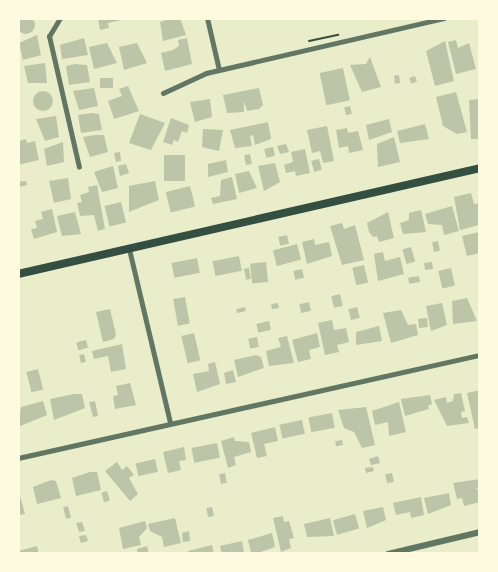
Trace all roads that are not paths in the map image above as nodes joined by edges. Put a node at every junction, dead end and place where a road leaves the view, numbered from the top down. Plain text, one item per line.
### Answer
1 (60, 18) edge
2 (207, 18) edge
3 (444, 18) edge
4 (219, 70) junction
5 (163, 93) dead end
6 (80, 167) dead end
7 (480, 168) edge
8 (129, 249) junction
9 (18, 274) edge
10 (480, 355) edge
11 (170, 423) junction
12 (18, 458) edge
13 (480, 532) edge
14 (388, 554) edge

1 - 6 street
2 - 4 street
3 - 4 street
4 - 5 street
7 - 8 main road
8 - 9 main road
8 - 11 street
10 - 11 street
11 - 12 street
13 - 14 street

